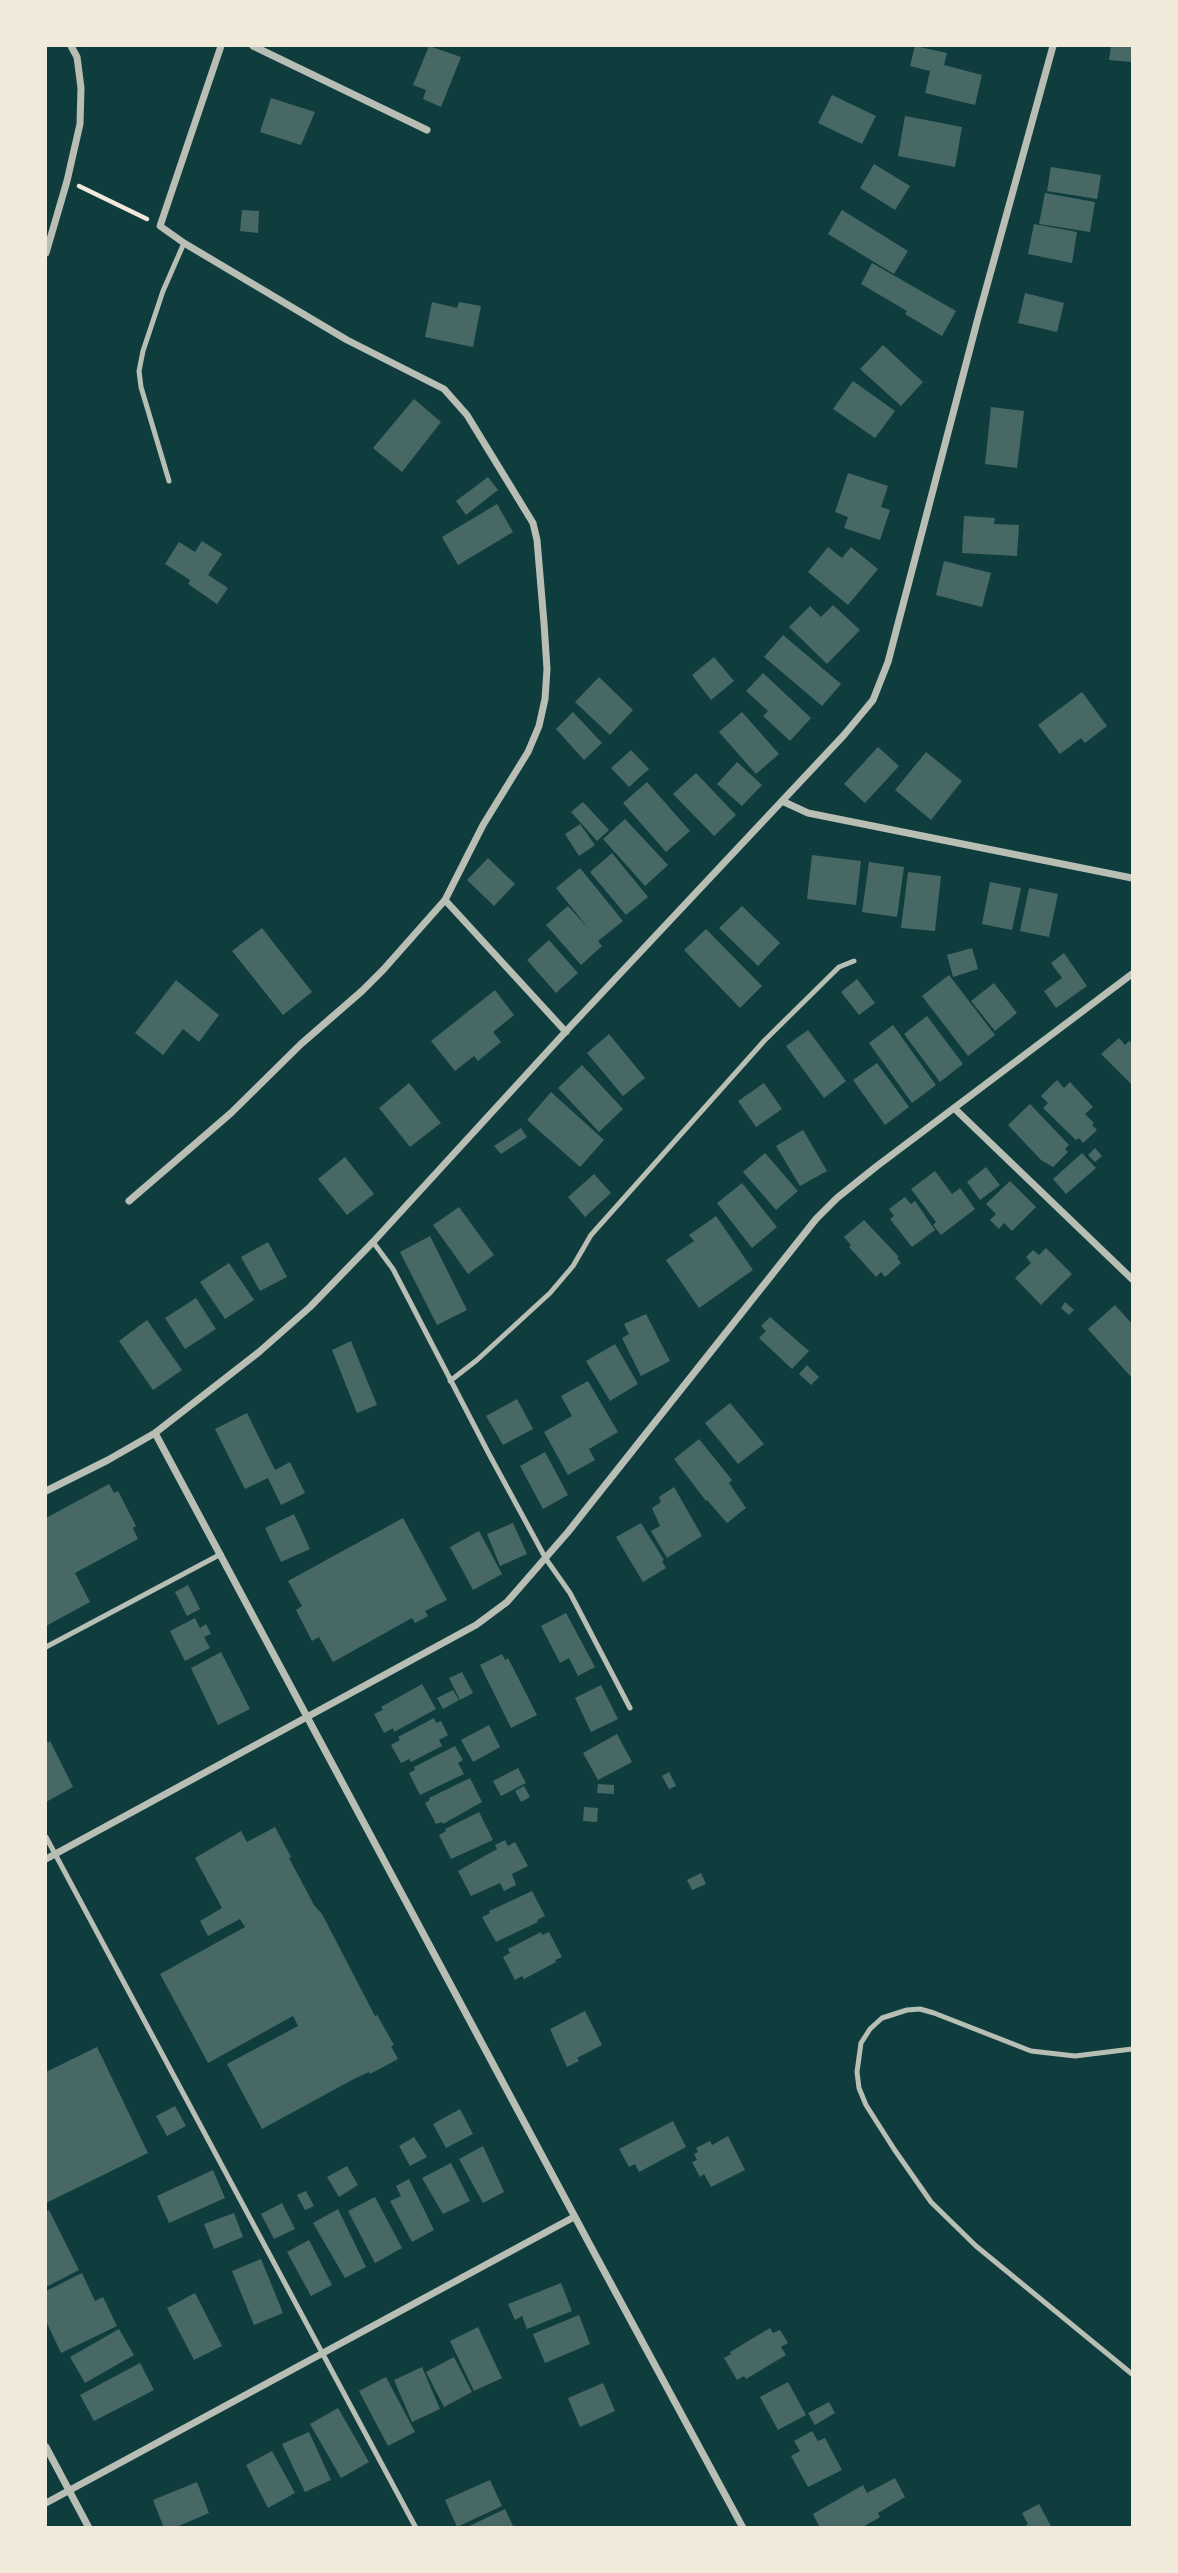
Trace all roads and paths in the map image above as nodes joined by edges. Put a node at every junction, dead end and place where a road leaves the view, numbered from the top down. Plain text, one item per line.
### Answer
1 (71, 46) edge
2 (221, 46) edge
3 (253, 46) edge
4 (1053, 46) edge
5 (427, 130) dead end
6 (75, 184) dead end
7 (130, 211) dead end
8 (184, 243) junction
9 (46, 253) edge
10 (169, 481) dead end
11 (782, 801) junction
12 (1132, 878) edge
13 (444, 900) junction
14 (854, 961) dead end
15 (1132, 974) edge
16 (566, 1032) junction
17 (954, 1108) junction
18 (129, 1201) dead end
19 (373, 1242) junction
20 (1132, 1279) edge
21 (450, 1381) junction
22 (156, 1433) junction
23 (46, 1491) edge
24 (220, 1554) junction
25 (547, 1559) junction
26 (46, 1647) edge
27 (630, 1708) dead end
28 (308, 1717) junction
29 (46, 1837) edge
30 (55, 1854) junction
31 (46, 1859) edge
32 (1132, 2049) edge
33 (574, 2217) junction
34 (322, 2354) junction
35 (1132, 2374) edge
36 (46, 2447) edge
37 (69, 2490) junction
38 (46, 2503) edge
39 (89, 2528) edge
40 (416, 2528) edge
41 (743, 2528) edge

1 - 9 street
2 - 8 street
3 - 5 street
4 - 11 street
6 - 7 path
8 - 10 lane
8 - 13 street
11 - 12 street
11 - 16 street
13 - 16 street
13 - 18 street
14 - 21 lane
15 - 17 street
16 - 19 street
17 - 20 street
17 - 25 street
19 - 21 lane
19 - 22 street
21 - 25 lane
22 - 23 street
22 - 24 street
24 - 26 lane
24 - 28 street
25 - 27 lane
25 - 28 street
28 - 30 street
28 - 33 street
29 - 30 lane
30 - 31 street
30 - 34 lane
32 - 35 lane
33 - 34 street
33 - 41 street
34 - 37 street
34 - 40 lane
36 - 37 street
37 - 38 street
37 - 39 street

